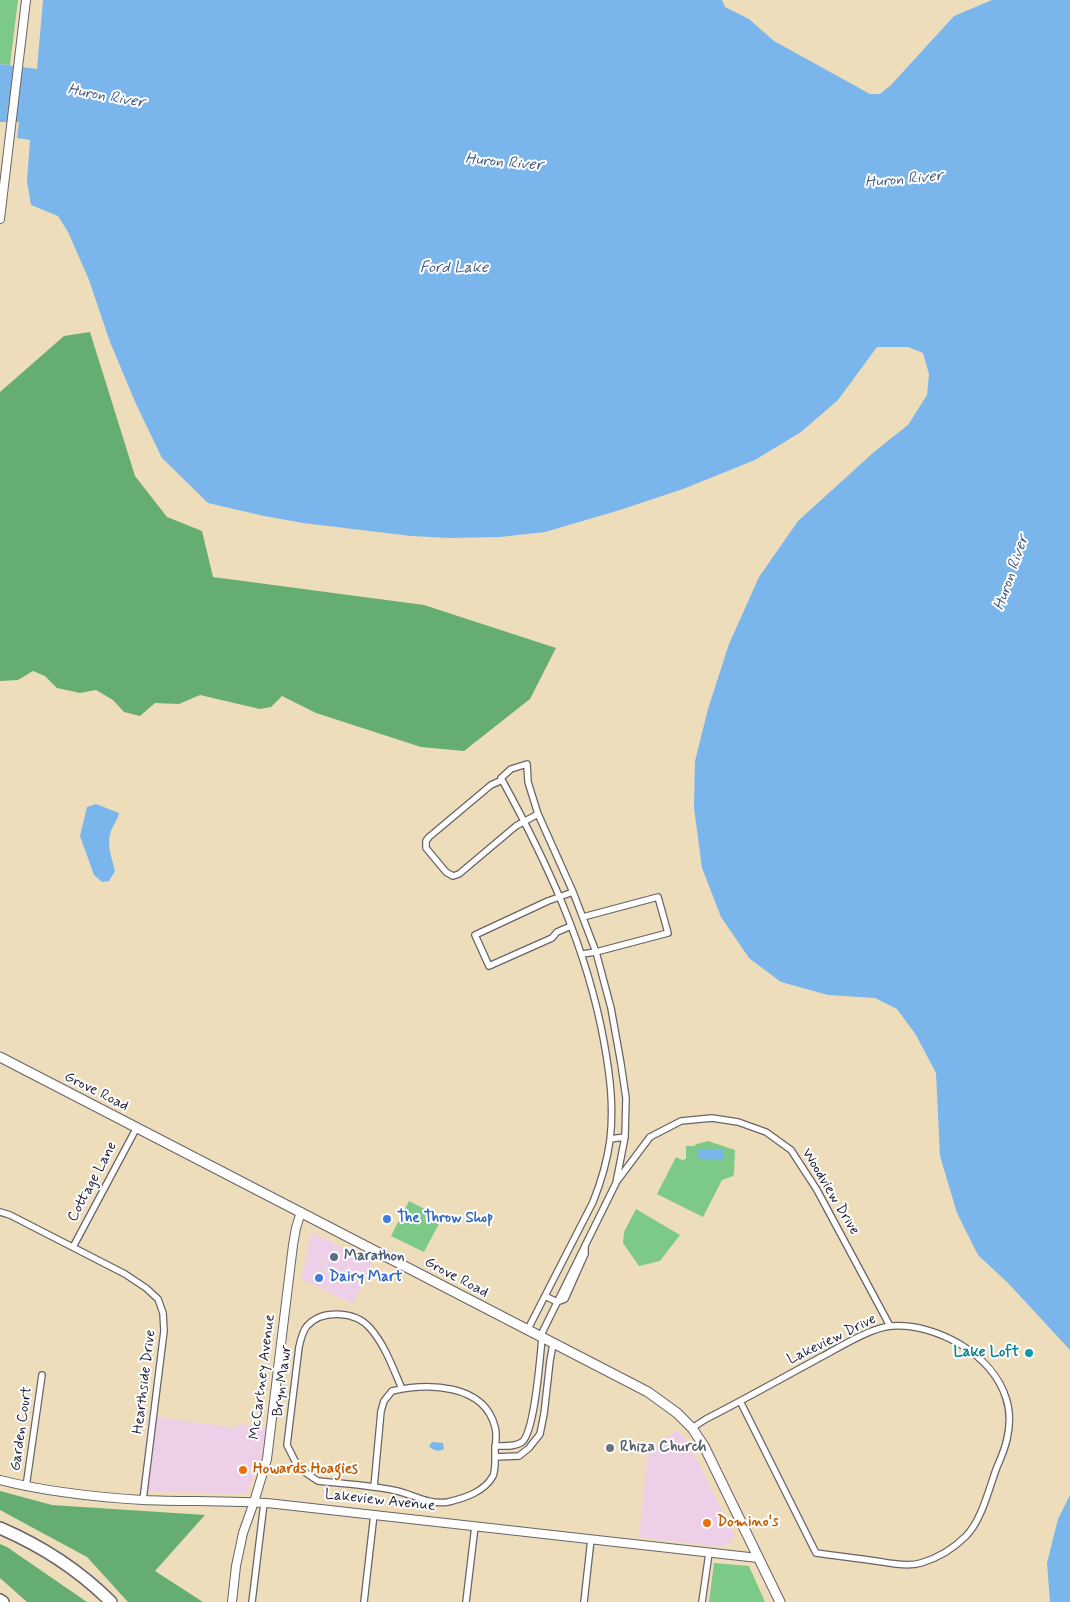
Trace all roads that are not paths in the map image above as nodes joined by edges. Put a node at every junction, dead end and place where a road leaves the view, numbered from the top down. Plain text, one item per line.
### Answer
1 (26, 0) edge
2 (0, 219) edge
3 (502, 780) junction
4 (538, 814) junction
5 (525, 821) junction
6 (573, 892) junction
7 (560, 896) junction
8 (583, 917) junction
9 (571, 926) junction
10 (596, 952) junction
11 (582, 954) junction
12 (0, 1058) edge
13 (621, 1060) junction
14 (608, 1062) junction
15 (136, 1129) junction
16 (624, 1137) junction
17 (610, 1138) junction
18 (616, 1182) junction
19 (593, 1202) junction
20 (604, 1207) junction
21 (0, 1212) edge
22 (301, 1212) junction
23 (585, 1245) junction
24 (73, 1247) junction
25 (567, 1252) junction
26 (579, 1259) junction
27 (545, 1296) junction
28 (557, 1302) junction
29 (890, 1326) junction
30 (527, 1331) junction
31 (541, 1337) junction
32 (553, 1344) junction
33 (42, 1375) dead end
34 (402, 1389) junction
35 (740, 1401) junction
36 (692, 1428) junction
37 (495, 1446) junction
38 (495, 1457) junction
39 (0, 1480) edge
40 (26, 1487) junction
41 (374, 1487) junction
42 (143, 1500) junction
43 (254, 1502) junction
44 (264, 1503) junction
45 (374, 1514) junction
46 (475, 1526) junction
47 (0, 1528) edge
48 (591, 1539) junction
49 (709, 1553) junction
50 (758, 1558) junction
51 (111, 1602) edge
52 (232, 1602) edge
53 (252, 1602) edge
54 (364, 1602) edge
55 (466, 1602) edge
56 (584, 1602) edge
57 (702, 1602) edge
58 (780, 1602) edge

1 - 2 street
3 - 4 street
3 - 5 street
3 - 5 street
4 - 5 street
4 - 6 street
5 - 7 street
6 - 7 street
6 - 8 street
7 - 9 street
7 - 9 street
8 - 10 street
8 - 10 street
9 - 11 street
10 - 11 street
10 - 13 street
11 - 14 street
12 - 15 main road, Grove Road
13 - 14 street
13 - 16 street
14 - 17 street
15 - 22 main road, Grove Road
15 - 24 street, Cottage Lane
16 - 17 street
16 - 18 street
17 - 19 street
18 - 20 street
18 - 29 street, Woodview Drive
19 - 20 street
19 - 25 street
20 - 23 street
21 - 24 street, Hearthside Drive
22 - 30 main road, Grove Road
22 - 43 street, McCartney Avenue
23 - 26 street
23 - 28 street
24 - 42 street, Hearthside Drive
25 - 26 street
25 - 27 street
26 - 28 street
27 - 28 street
27 - 30 street
28 - 31 street
29 - 35 street, Lakeview Drive
29 - 35 street, Lakeview Drive
30 - 31 main road, Grove Road
31 - 32 main road, Grove Road
31 - 37 street
32 - 36 main road, Grove Road
32 - 38 street
33 - 40 street, Garden Court
34 - 37 street
34 - 41 street
34 - 41 street, Bryn Mawr
35 - 36 street
36 - 50 main road, Grove Road
37 - 38 street
38 - 41 street
39 - 40 street, Lakeview Avenue
40 - 42 street, Lakeview Avenue
42 - 43 street, Lakeview Avenue
43 - 44 street, Lakeview Avenue
43 - 52 street, McCartney Avenue
44 - 45 street, Lakeview Avenue
44 - 53 street
45 - 46 street, Lakeview Avenue
45 - 54 street
46 - 48 street, Lakeview Avenue
46 - 55 street
47 - 51 highway
48 - 49 street, Lakeview Avenue
48 - 56 street
49 - 50 street, Lakeview Avenue
49 - 57 street
50 - 58 main road, Grove Road

